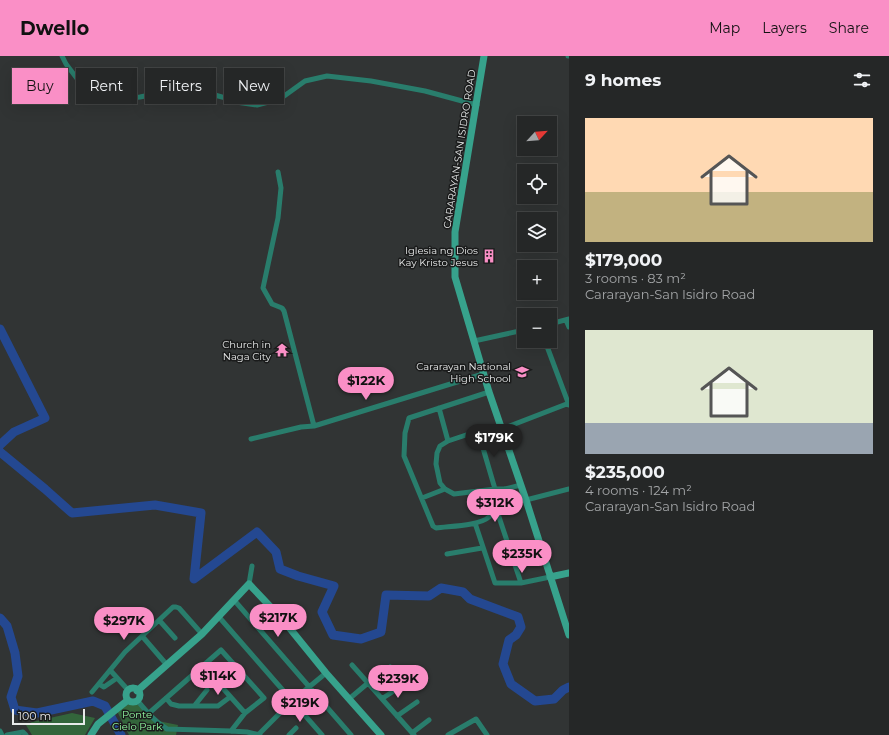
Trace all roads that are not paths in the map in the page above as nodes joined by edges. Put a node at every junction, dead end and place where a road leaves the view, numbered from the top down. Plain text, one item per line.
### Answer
1 (62, 56) edge
2 (484, 56) edge
3 (477, 105) junction
4 (278, 172) dead end
5 (568, 320) edge
6 (557, 322) edge
7 (569, 327) edge
8 (517, 332) edge
9 (474, 341) junction
10 (548, 348) edge
11 (483, 374) junction
12 (489, 392) junction
13 (569, 403) edge
14 (439, 408) junction
15 (314, 426) junction
16 (502, 429) junction
17 (478, 431) junction
18 (251, 439) dead end
19 (448, 441) junction
20 (521, 485) junction
21 (445, 489) junction
22 (495, 489) junction
23 (505, 489) junction
24 (569, 489) edge
25 (422, 498) junction
26 (526, 500) junction
27 (496, 503) junction
28 (474, 523) junction
29 (482, 548) junction
30 (447, 554) dead end
31 (252, 566) dead end
32 (569, 573) edge
33 (550, 578) junction
34 (521, 583) junction
35 (249, 584) junction
36 (234, 600) junction
37 (298, 609) dead end
38 (218, 617) junction
39 (159, 620) junction
40 (283, 620) junction
41 (202, 634) junction
42 (569, 635) edge
43 (142, 636) junction
44 (175, 638) dead end
45 (167, 665) junction
46 (352, 665) dead end
47 (203, 666) junction
48 (390, 667) dead end
49 (110, 670) junction
50 (326, 673) junction
51 (116, 678) junction
52 (368, 683) junction
53 (99, 684) junction
54 (403, 685) dead end
55 (310, 688) junction
56 (128, 690) junction
57 (207, 690) dead end
58 (138, 691) junction
59 (92, 692) dead end
60 (230, 697) junction
61 (166, 698) junction
62 (383, 698) junction
63 (349, 699) junction
64 (128, 700) junction
65 (137, 700) junction
66 (292, 701) junction
67 (417, 702) dead end
68 (195, 705) junction
69 (245, 713) junction
70 (148, 714) junction
71 (397, 716) junction
72 (429, 720) dead end
73 (296, 728) dead end
74 (231, 730) junction
75 (0, 731) edge
76 (457, 733) edge
77 (413, 734) edge
78 (2, 735) edge
79 (7, 735) edge
80 (26, 735) edge
81 (91, 735) edge
82 (259, 735) edge
83 (289, 735) edge
84 (322, 735) edge
85 (351, 735) edge
86 (381, 735) edge
87 (448, 735) edge
88 (487, 735) edge

1 - 3 street
2 - 3 main road, CARARAYAN-SAN ISIDRO ROAD
3 - 9 main road, CARARAYAN-SAN ISIDRO ROAD
4 - 15 street
5 - 6 street
5 - 7 street
8 - 9 street
9 - 11 main road, CARARAYAN-SAN ISIDRO ROAD
10 - 13 street
11 - 12 main road, CARARAYAN-SAN ISIDRO ROAD
11 - 15 street
12 - 14 street
12 - 16 main road, CARARAYAN-SAN ISIDRO ROAD
13 - 16 street
14 - 19 street
14 - 25 street
15 - 18 street
16 - 17 street
16 - 20 main road, CARARAYAN-SAN ISIDRO ROAD
17 - 19 street
17 - 22 street
19 - 21 street
20 - 23 street
20 - 26 main road, CARARAYAN-SAN ISIDRO ROAD
21 - 22 street
21 - 25 street
22 - 23 street
23 - 27 street
24 - 26 street
25 - 28 street
26 - 33 main road, CARARAYAN-SAN ISIDRO ROAD
27 - 28 street
27 - 34 street
28 - 29 street
29 - 30 street
29 - 34 street
31 - 35 street
32 - 33 main road
33 - 34 street
33 - 42 main road, CARARAYAN-SAN ISIDRO ROAD
35 - 36 main road
35 - 40 main road
36 - 38 main road
36 - 55 street
37 - 40 street
38 - 41 main road
38 - 66 street
39 - 41 street
39 - 43 street
39 - 44 street
40 - 50 main road
41 - 45 main road
43 - 45 street
43 - 49 street
45 - 58 main road
46 - 52 street
47 - 60 street
47 - 61 street
47 - 69 street
48 - 52 street
49 - 51 street
49 - 53 street
50 - 55 street
50 - 63 main road
51 - 53 street
51 - 56 street
52 - 62 street
52 - 63 street
53 - 59 street
54 - 62 street
55 - 66 street
55 - 85 street
56 - 58 main road
56 - 64 main road
57 - 68 street
58 - 65 main road
60 - 68 street
60 - 69 street
61 - 68 street
61 - 70 street
62 - 71 street
63 - 86 main road
64 - 65 main road
64 - 81 main road
65 - 70 street
66 - 82 street
66 - 84 street
67 - 71 street
69 - 74 street
70 - 74 street
71 - 77 street
72 - 77 street
73 - 83 street
74 - 82 street
75 - 78 street
76 - 87 street
76 - 88 street
79 - 80 street

